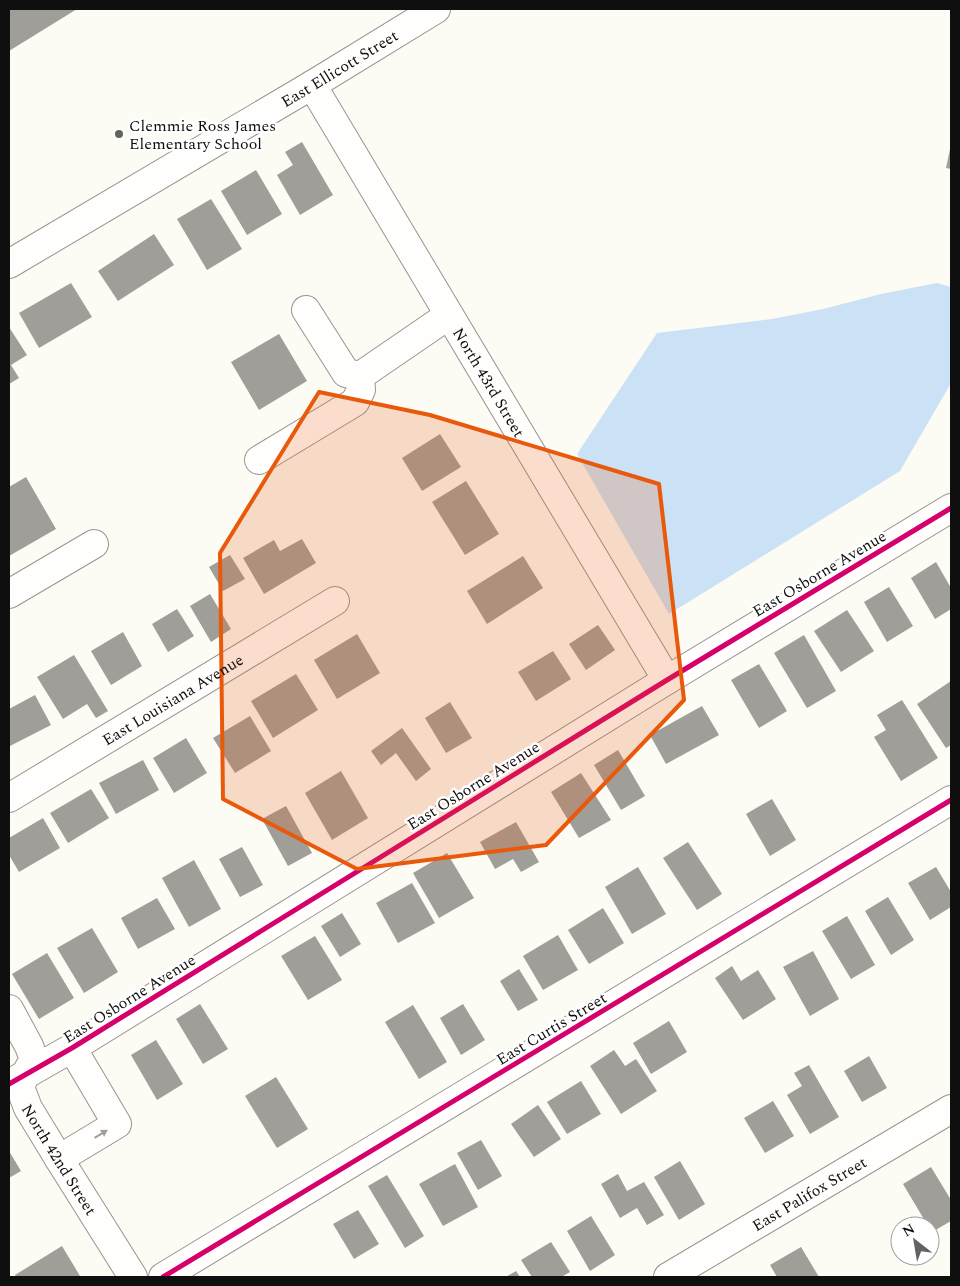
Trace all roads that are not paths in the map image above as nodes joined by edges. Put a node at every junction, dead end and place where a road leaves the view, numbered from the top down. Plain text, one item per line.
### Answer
1 (428, 11) edge
2 (312, 85) junction
3 (9, 264) edge
4 (306, 310) dead end
5 (450, 315) junction
6 (360, 376) junction
7 (259, 460) dead end
8 (951, 508) edge
9 (94, 544) dead end
10 (9, 594) edge
11 (336, 601) dead end
12 (667, 680) junction
13 (9, 798) edge
14 (951, 800) edge
15 (9, 1009) edge
16 (72, 1048) junction
17 (17, 1080) edge
18 (951, 1109) edge
19 (59, 1159) junction
20 (134, 1277) edge
21 (163, 1277) edge
22 (668, 1277) edge

1 - 2 street, East Ellicott Street
2 - 3 street, East Ellicott Street
2 - 5 street, North 43rd Street
4 - 6 street
5 - 6 street
5 - 12 street, North 43rd Street
6 - 7 street
8 - 12 street, East Osborne Avenue
9 - 10 street
11 - 13 street, East Louisiana Avenue
12 - 16 street, East Osborne Avenue
14 - 21 street, East Curtis Street
15 - 17 street, North 42nd Street
16 - 17 street, East Osborne Avenue
19 -> 16 street
17 - 19 street, North 42nd Street
18 - 22 street, East Palifox Street
19 - 20 street, North 42nd Street

